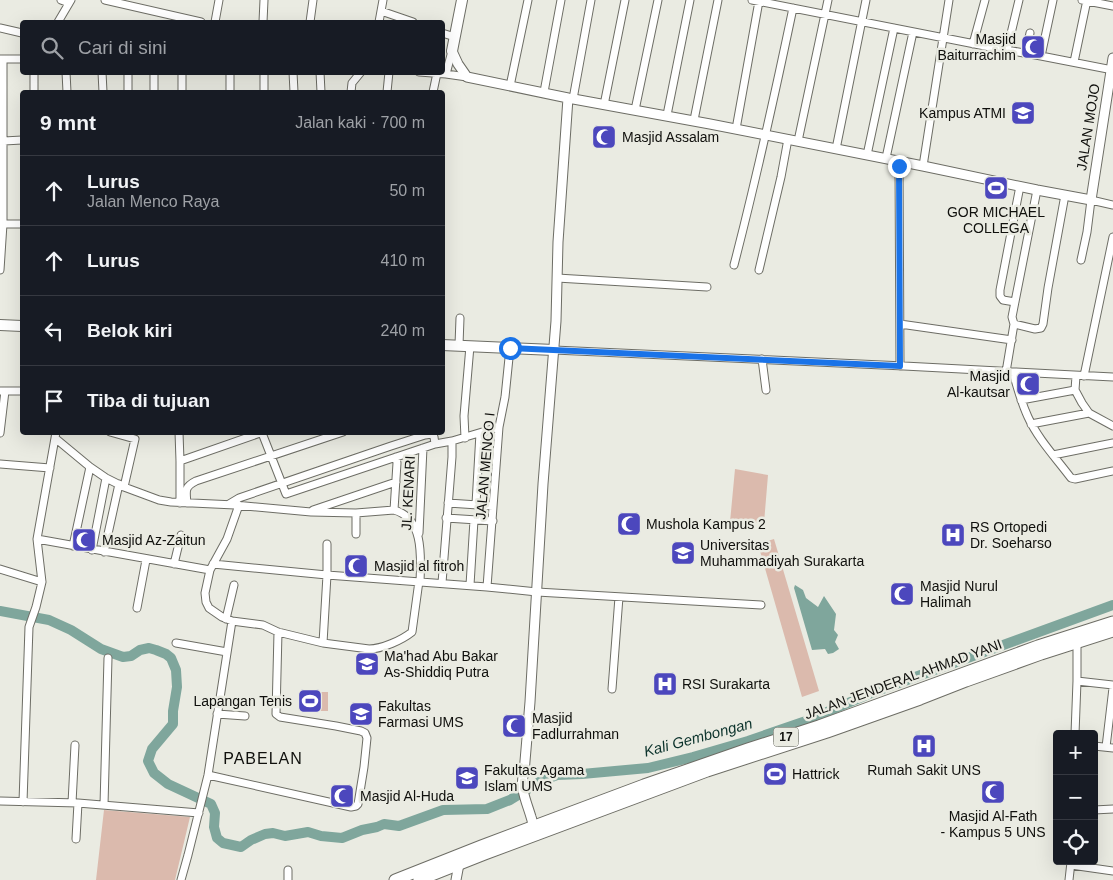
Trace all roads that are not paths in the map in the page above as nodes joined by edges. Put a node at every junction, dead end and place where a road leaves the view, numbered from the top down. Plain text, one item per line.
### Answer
1 (61, 0) edge
2 (105, 0) edge
3 (219, 0) edge
4 (264, 0) edge
5 (313, 0) edge
6 (383, 0) edge
7 (462, 0) edge
8 (528, 0) edge
9 (561, 0) edge
10 (591, 0) edge
11 (625, 0) edge
12 (658, 0) edge
13 (690, 0) edge
14 (718, 0) edge
15 (828, 0) edge
16 (866, 0) edge
17 (949, 0) edge
18 (985, 0) edge
19 (1019, 0) edge
20 (1053, 0) edge
21 (1085, 0) edge
22 (70, 1) edge
23 (756, 1) edge
24 (775, 2) edge
25 (128, 3) edge
26 (1113, 6) edge
27 (793, 8) junction
28 (381, 11) junction
29 (825, 14) junction
30 (59, 20) edge
31 (176, 20) edge
32 (214, 20) edge
33 (263, 20) edge
34 (310, 20) edge
35 (379, 20) edge
36 (407, 20) edge
37 (862, 22) junction
38 (0, 28) edge
39 (894, 28) junction
40 (913, 32) junction
41 (1030, 32) dead end
42 (20, 33) edge
43 (445, 33) edge
44 (455, 37) junction
45 (942, 37) junction
46 (973, 44) junction
47 (1007, 50) junction
48 (452, 51) junction
49 (1026, 53) junction
50 (1041, 56) junction
51 (1113, 58) edge
52 (2, 59) edge
53 (20, 59) edge
54 (1074, 62) junction
55 (1112, 70) edge
56 (446, 74) joint
57 (34, 75) edge
58 (66, 75) edge
59 (102, 75) edge
60 (128, 75) edge
61 (154, 75) edge
62 (182, 75) edge
63 (230, 75) edge
64 (264, 75) edge
65 (293, 75) edge
66 (320, 75) edge
67 (359, 75) edge
68 (389, 75) edge
69 (437, 75) edge
70 (467, 77) junction
71 (510, 86) junction
72 (34, 90) edge
73 (66, 90) edge
74 (103, 90) edge
75 (128, 90) edge
76 (154, 90) edge
77 (182, 90) edge
78 (230, 90) edge
79 (264, 90) edge
80 (294, 90) edge
81 (320, 90) edge
82 (350, 90) edge
83 (387, 90) edge
84 (433, 90) edge
85 (548, 93) junction
86 (571, 98) junction
87 (604, 105) junction
88 (634, 110) junction
89 (667, 115) junction
90 (567, 117) junction
91 (694, 120) junction
92 (736, 129) junction
93 (766, 135) junction
94 (788, 139) junction
95 (20, 140) edge
96 (4, 141) junction
97 (798, 141) junction
98 (836, 149) junction
99 (867, 155) junction
100 (886, 158) junction
101 (899, 162) junction
102 (923, 166) junction
103 (1020, 186) junction
104 (1036, 190) junction
105 (1066, 195) junction
106 (1091, 200) junction
107 (1113, 206) edge
108 (2, 224) edge
109 (20, 224) edge
110 (1113, 237) edge
111 (1081, 260) dead end
112 (734, 265) dead end
113 (0, 270) edge
114 (759, 270) dead end
115 (557, 278) junction
116 (707, 287) dead end
117 (1015, 302) junction
118 (460, 318) dead end
119 (900, 324) junction
120 (1014, 324) junction
121 (0, 325) edge
122 (20, 326) edge
123 (1012, 340) junction
124 (445, 345) edge
125 (464, 346) junction
126 (510, 348) junction
127 (554, 350) junction
128 (762, 359) junction
129 (900, 366) junction
130 (1010, 372) junction
131 (1076, 376) junction
132 (1084, 376) junction
133 (1113, 377) edge
134 (766, 390) dead end
135 (1075, 390) junction
136 (2, 391) edge
137 (20, 391) edge
138 (1021, 400) junction
139 (1089, 413) junction
140 (1031, 424) junction
141 (1113, 426) edge
142 (499, 427) junction
143 (0, 433) edge
144 (480, 433) junction
145 (56, 435) edge
146 (179, 435) edge
147 (256, 435) edge
148 (263, 435) edge
149 (334, 435) edge
150 (425, 435) edge
151 (432, 435) edge
152 (136, 436) edge
153 (465, 438) junction
154 (435, 440) junction
155 (452, 441) junction
156 (1113, 443) edge
157 (423, 448) junction
158 (1053, 454) junction
159 (271, 456) junction
160 (396, 457) junction
161 (180, 461) junction
162 (341, 463) junction
163 (0, 464) edge
164 (90, 467) junction
165 (50, 468) junction
166 (1113, 472) edge
167 (345, 474) junction
168 (106, 478) junction
169 (396, 482) junction
170 (282, 484) junction
171 (121, 486) junction
172 (183, 503) junction
173 (448, 503) junction
174 (229, 504) junction
175 (476, 504) junction
176 (239, 505) junction
177 (493, 506) junction
178 (394, 510) junction
179 (309, 512) junction
180 (356, 513) junction
181 (446, 518) junction
182 (474, 520) junction
183 (493, 521) junction
184 (181, 534) dead end
185 (356, 534) dead end
186 (37, 539) junction
187 (418, 539) junction
188 (327, 544) dead end
189 (73, 546) junction
190 (92, 550) junction
191 (104, 552) junction
192 (146, 560) junction
193 (174, 564) junction
194 (212, 567) junction
195 (0, 569) edge
196 (327, 575) junction
197 (42, 582) junction
198 (419, 582) junction
199 (442, 583) junction
200 (234, 585) dead end
201 (470, 585) junction
202 (487, 586) junction
203 (537, 592) junction
204 (619, 597) junction
205 (761, 605) dead end
206 (137, 608) dead end
207 (229, 620) junction
208 (1113, 622) edge
209 (1113, 631) edge
210 (278, 632) junction
211 (1076, 638) junction
212 (176, 643) dead end
213 (323, 643) junction
214 (227, 652) junction
215 (108, 658) dead end
216 (1077, 681) junction
217 (1113, 686) edge
218 (612, 689) dead end
219 (217, 714) junction
220 (245, 716) dead end
221 (1075, 730) edge
222 (75, 745) dead end
223 (1110, 747) edge
224 (208, 775) junction
225 (0, 801) edge
226 (23, 802) junction
227 (75, 803) junction
228 (104, 805) junction
229 (199, 809) junction
230 (1113, 809) edge
231 (1098, 810) edge
232 (533, 826) junction
233 (76, 839) dead end
234 (459, 864) junction
235 (1071, 865) edge
236 (1082, 865) edge
237 (288, 870) dead end
238 (1113, 871) edge
239 (181, 880) edge
240 (288, 880) edge
241 (395, 880) edge
242 (419, 880) edge
243 (456, 880) edge
244 (1069, 880) edge

1 - 22 street
2 - 25 street
3 - 32 street
4 - 33 street
5 - 34 street
6 - 28 street
7 - 44 main road
8 - 71 street
9 - 85 street
10 - 86 street
11 - 87 street
12 - 88 street
13 - 89 street
14 - 91 street
15 - 29 street
16 - 37 street
17 - 45 street
18 - 46 street
19 - 47 street
20 - 50 street
21 - 26 street
21 - 54 street
22 - 30 street
23 - 24 street
23 - 92 street
24 - 27 street
25 - 31 street
27 - 29 street
27 - 93 street
28 - 35 street
28 - 36 street
29 - 37 street
29 - 97 street
37 - 39 street
37 - 98 street
38 - 42 street
39 - 40 street
39 - 99 street
40 - 45 street
40 - 100 street
41 - 49 street
43 - 44 street
44 - 48 main road
45 - 46 street
45 - 102 street
46 - 47 street
47 - 49 street
48 - 56 street
48 - 70 street
49 - 50 street
50 - 54 street
51 - 55 street, JALAN MOJO
52 - 53 street
52 - 96 street
54 - 55 street
55 - 106 street, JALAN MOJO
56 - 70 street
57 - 72 street
58 - 73 street
59 - 74 street
60 - 75 street
61 - 76 street
62 - 77 street
63 - 78 street
64 - 79 street
65 - 80 street
66 - 81 street
67 - 82 street
68 - 83 street
69 - 84 street
70 - 71 street
71 - 85 street
85 - 86 street
85 - 90 street
86 - 87 street
86 - 90 street
87 - 88 street
88 - 89 street
89 - 91 street
90 - 115 street
91 - 92 street
92 - 93 street
93 - 94 street
93 - 112 street
94 - 97 street
94 - 114 street
95 - 96 street
96 - 108 street
97 - 98 street
98 - 99 street
99 - 100 street
100 - 101 street
101 - 102 street
101 - 119 street
102 - 103 street
103 - 104 street
103 - 117 street
104 - 105 street
104 - 117 street
105 - 106 street
105 - 120 street
106 - 107 street
106 - 111 street
108 - 109 street
108 - 113 street
110 - 132 street
115 - 116 street
115 - 127 street
117 - 120 street
118 - 125 street
119 - 123 street
119 - 129 street
120 - 123 street
121 - 122 main road
123 - 130 street
124 - 125 main road
125 - 126 main road
125 - 153 street
126 - 127 main road
126 - 142 street, JALAN MENCO I
127 - 128 street
127 - 203 street
128 - 129 street
128 - 134 street
129 - 130 street
130 - 131 street
130 - 138 street
131 - 132 street
131 - 135 street
132 - 133 street
135 - 138 street
135 - 139 street
136 - 137 street
136 - 143 street
138 - 140 street
139 - 140 street
139 - 141 street
140 - 158 street
142 - 144 street
142 - 177 street, JALAN MENCO I
144 - 153 street
144 - 175 street
145 - 164 street
145 - 165 street
146 - 161 street
147 - 161 street
148 - 159 street
149 - 159 street
150 - 162 street
151 - 154 street
152 - 171 street
153 - 155 street
154 - 155 street
154 - 157 street
155 - 173 street
156 - 158 street
157 - 160 street
157 - 187 street, JL. KENARI
158 - 166 street
159 - 170 street
159 - 172 street
160 - 167 street
160 - 169 street
161 - 172 street
162 - 167 street
162 - 170 street
163 - 165 street
164 - 168 street
164 - 189 street
165 - 186 street
167 - 170 street
168 - 171 street
168 - 190 street
169 - 178 street
169 - 179 street
170 - 174 street
171 - 172 street
171 - 191 street
172 - 174 street
173 - 175 street
173 - 181 street
174 - 176 street
175 - 177 street
176 - 179 street
176 - 194 street
177 - 183 street, JALAN MENCO I
178 - 180 street
178 - 187 street
179 - 180 street
180 - 185 street
181 - 182 street
181 - 199 street
182 - 183 street
182 - 201 street
183 - 202 street, JALAN MENCO I
184 - 193 street
186 - 189 street
186 - 197 street
187 - 198 street
188 - 196 street
189 - 190 street
190 - 191 street
191 - 192 street
192 - 193 street
192 - 206 street
193 - 194 street
194 - 196 street
194 - 207 street
195 - 197 street
196 - 198 street
196 - 213 street
197 - 226 street
198 - 199 street
198 - 213 street
199 - 201 street
200 - 207 street
201 - 202 street
202 - 203 street
203 - 204 street
203 - 232 street
204 - 205 street
204 - 218 street
207 - 210 street
207 - 214 street
208 - 211 highway, JALAN JENDERAL AHMAD YANI / 17
209 - 211 highway, JALAN JENDERAL AHMAD YANI / 17
210 - 213 street
210 - 224 street
211 - 216 street
211 - 232 highway, JALAN JENDERAL AHMAD YANI / 17
212 - 214 street
214 - 219 street
215 - 228 street
216 - 217 street
216 - 221 street
217 - 223 street
219 - 220 street
219 - 224 street
222 - 227 street
224 - 229 street
225 - 226 street
226 - 227 street
227 - 228 street
227 - 233 street
228 - 229 street
229 - 239 street
230 - 231 street
232 - 234 highway, JALAN JENDERAL AHMAD YANI / 17
232 - 241 highway, JALAN JENDERAL AHMAD YANI / 17
234 - 242 highway, JALAN JENDERAL AHMAD YANI / 17
234 - 243 street
235 - 244 street
236 - 238 street
237 - 240 street

